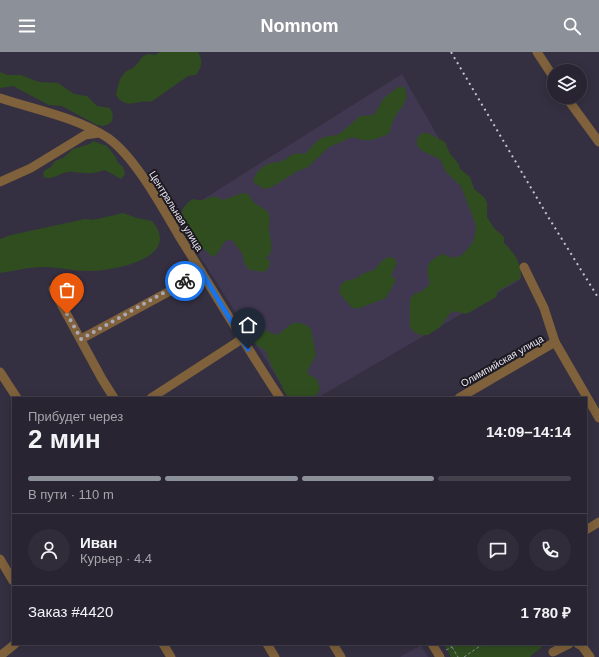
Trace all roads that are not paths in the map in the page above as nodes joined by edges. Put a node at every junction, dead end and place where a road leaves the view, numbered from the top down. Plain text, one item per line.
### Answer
1 (537, 52) edge
2 (547, 67) edge
3 (0, 98) edge
4 (571, 104) edge
5 (99, 133) junction
6 (599, 142) edge
7 (0, 182) edge
8 (524, 267) dead end
9 (201, 271) junction
10 (53, 289) dead end
11 (81, 339) junction
12 (242, 339) junction
13 (555, 342) junction
14 (0, 372) edge
15 (15, 397) edge
16 (113, 397) edge
17 (154, 397) edge
18 (279, 397) edge
19 (461, 397) edge
20 (587, 397) edge
21 (587, 397) edge
22 (599, 418) edge
23 (599, 522) edge
24 (587, 529) edge
25 (0, 559) edge
26 (12, 579) edge
27 (14, 645) edge
28 (164, 645) edge
29 (268, 645) edge
30 (333, 645) edge
31 (433, 645) edge
32 (566, 645) edge
33 (580, 645) edge
34 (553, 651) edge
35 (443, 654) edge
36 (0, 656) edge
37 (170, 657) edge
38 (275, 657) edge
39 (341, 657) edge
40 (590, 657) edge

1 - 2 street
3 - 5 street, Центральная улица
4 - 6 street
5 - 7 street
5 - 9 street, Центральная улица
8 - 13 street
9 - 11 street
9 - 12 street, Центральная улица
10 - 11 street
11 - 16 street
12 - 17 street
12 - 18 street, Центральная улица
13 - 19 street, Олимпийская улица
13 - 21 street
14 - 15 street
20 - 22 street
23 - 24 street
25 - 26 street
27 - 36 street
28 - 37 street
29 - 38 street
30 - 39 street
31 - 35 street
32 - 34 street
33 - 40 street

